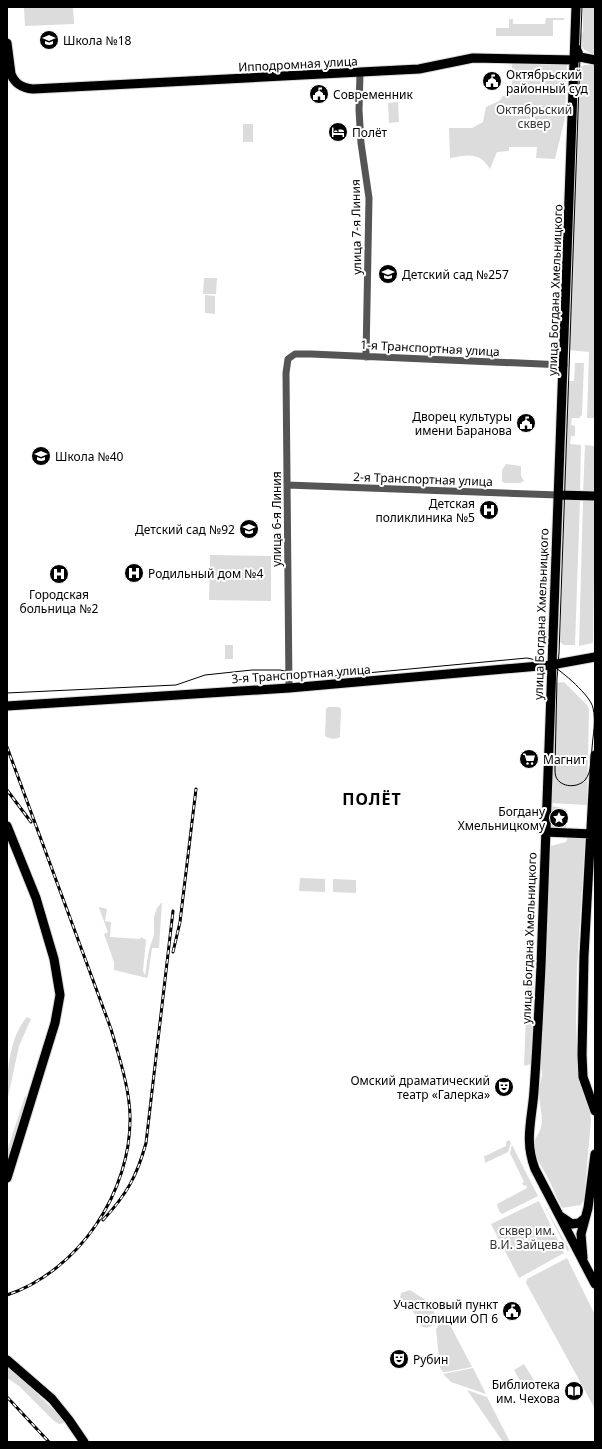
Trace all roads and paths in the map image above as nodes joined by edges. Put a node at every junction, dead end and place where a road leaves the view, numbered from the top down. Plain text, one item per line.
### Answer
1 (576, 7) edge
2 (7, 43) edge
3 (575, 47) junction
4 (575, 60) junction
5 (595, 60) edge
6 (360, 73) junction
7 (295, 354) joint
8 (366, 357) junction
9 (564, 365) junction
10 (287, 485) junction
11 (558, 495) junction
12 (595, 496) edge
13 (595, 657) edge
14 (551, 665) junction
15 (289, 688) junction
16 (7, 706) edge
17 (595, 755) edge
18 (7, 826) edge
19 (545, 832) junction
20 (592, 834) junction
21 (582, 1070) junction
22 (595, 1084) edge
23 (595, 1109) edge
24 (595, 1154) edge
25 (7, 1178) edge
26 (558, 1215) junction
27 (584, 1219) junction
28 (584, 1263) junction
29 (595, 1284) edge
30 (7, 1360) edge
31 (84, 1442) edge

1 - 3 main road, улица Богдана Хмельницкого
2 - 6 main road, Ипподромная улица
3 - 4 main road, улица Богдана Хмельницкого
3 - 5 main road
4 - 6 main road, Ипподромная улица
4 - 9 main road, улица Богдана Хмельницкого
6 - 8 street, улица 7-я Линия
7 - 8 street, 1-я Транспортная улица
7 - 10 street, улица 6-я Линия
8 - 9 street, 1-я Транспортная улица
9 - 11 main road, улица Богдана Хмельницкого
10 - 11 street, 2-я Транспортная улица
10 - 15 street, улица 6-я Линия
11 - 12 main road
11 - 14 main road, улица Богдана Хмельницкого
13 - 14 main road, 3-я Транспортная улица
14 - 15 main road, 3-я Транспортная улица
14 - 19 main road, улица Богдана Хмельницкого
15 - 16 main road, 3-я Транспортная улица
17 - 20 main road
18 - 25 main road
19 - 20 main road
19 - 26 main road, улица Богдана Хмельницкого
20 - 21 main road
21 - 22 main road
21 - 23 main road
24 - 27 main road
26 - 27 main road
26 - 28 main road, улица Богдана Хмельницкого
27 - 28 main road
28 - 29 main road
30 - 31 main road

